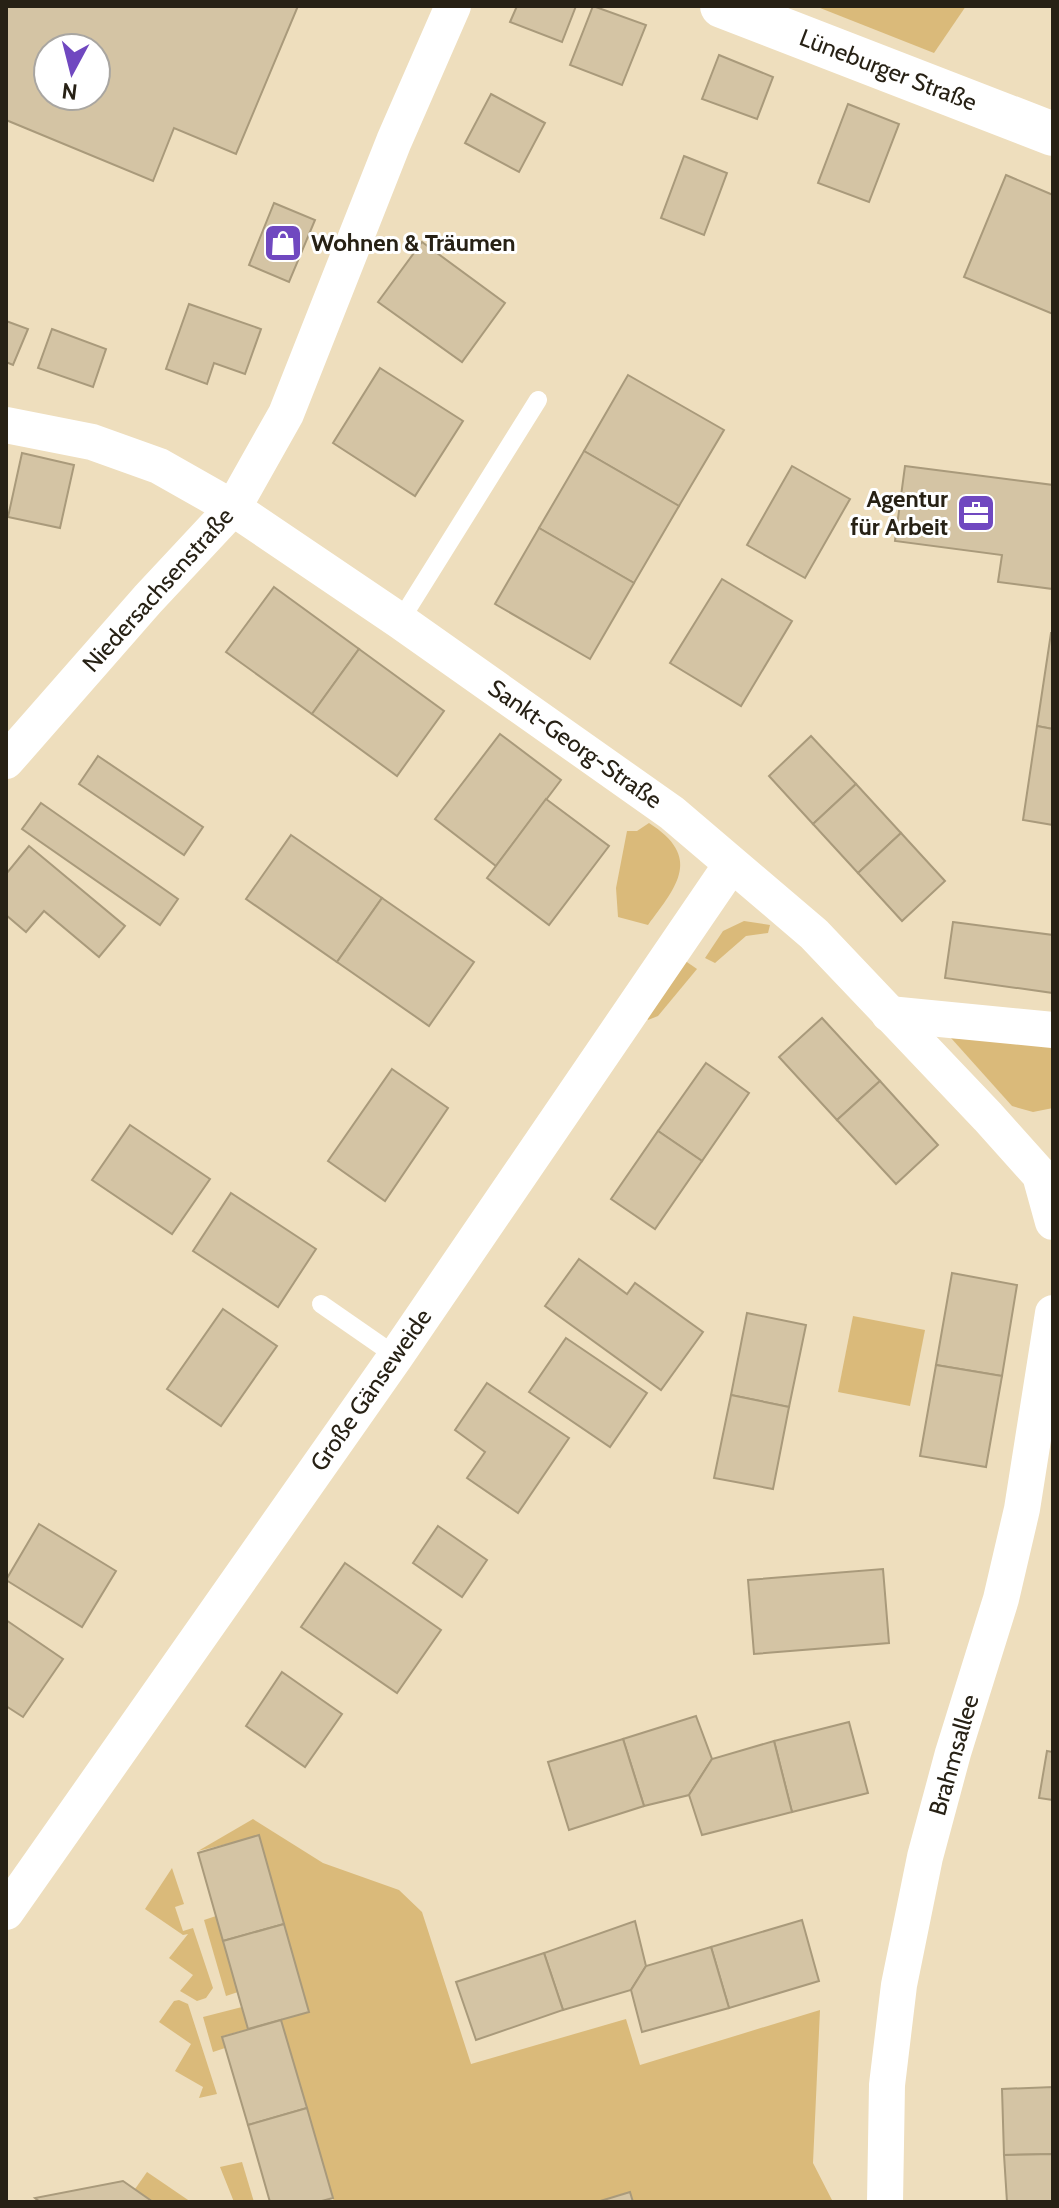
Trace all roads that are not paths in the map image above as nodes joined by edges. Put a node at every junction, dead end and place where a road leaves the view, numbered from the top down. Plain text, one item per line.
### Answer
1 (453, 6) edge
2 (722, 6) edge
3 (1053, 134) edge
4 (538, 400) dead end
5 (6, 425) edge
6 (233, 508) junction
7 (400, 621) junction
8 (19, 730) edge
9 (6, 761) edge
10 (731, 865) junction
11 (889, 1014) junction
12 (1053, 1030) edge
13 (1047, 1165) edge
14 (1053, 1222) edge
15 (321, 1304) dead end
16 (1053, 1313) edge
17 (396, 1356) junction
18 (6, 1912) edge
19 (885, 2202) edge

1 - 6 street, Niedersachsenstraße
2 - 3 main road, Lüneburger Straße
4 - 7 lane
5 - 6 street, Sankt-Georg-Straße
6 - 7 street, Sankt-Georg-Straße
6 - 8 street, Niedersachsenstraße
7 - 10 street, Sankt-Georg-Straße
8 - 9 street, Niedersachsenstraße
10 - 11 street, Sankt-Georg-Straße
10 - 17 street, Große Gänseweide
11 - 12 street
11 - 13 street, Sankt-Georg-Straße
13 - 14 street, Sankt-Georg-Straße
15 - 17 lane
16 - 19 street, Brahmsallee
17 - 18 street, Große Gänseweide

